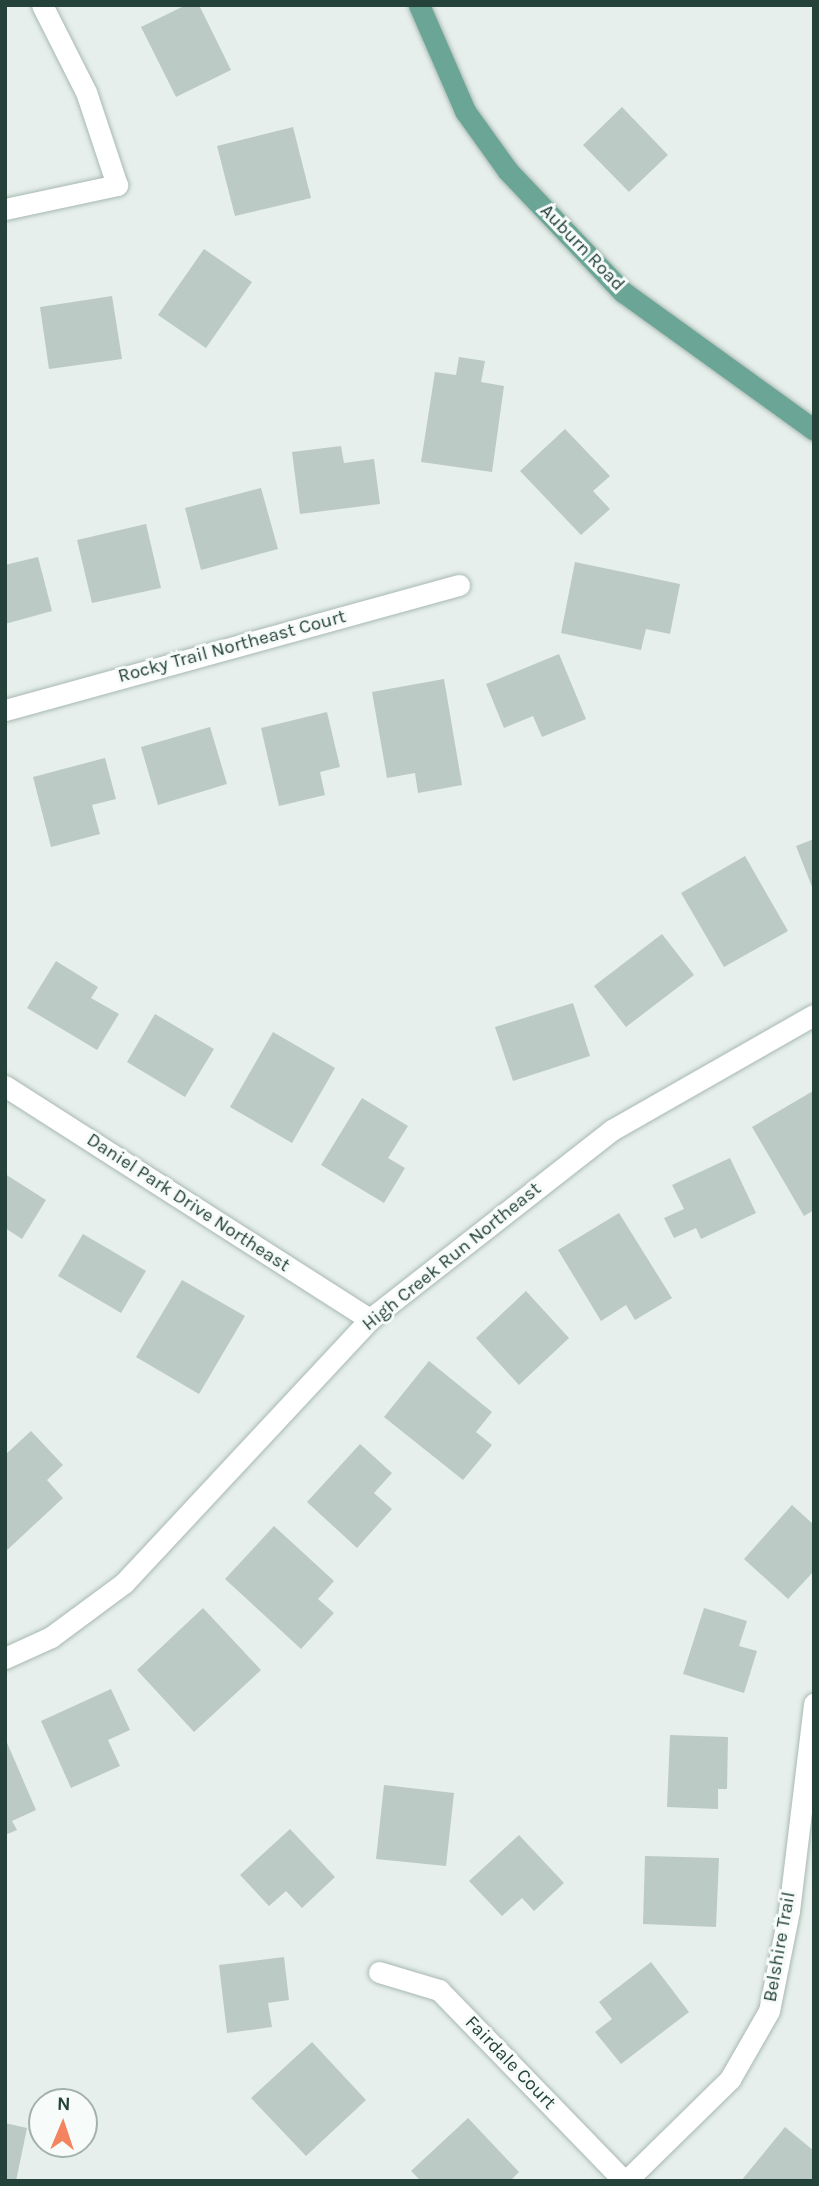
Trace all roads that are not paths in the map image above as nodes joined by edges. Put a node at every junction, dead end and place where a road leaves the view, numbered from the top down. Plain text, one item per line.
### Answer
1 (43, 5) edge
2 (419, 5) edge
3 (5, 209) edge
4 (814, 430) edge
5 (459, 584) dead end
6 (5, 710) edge
7 (814, 1015) edge
8 (5, 1086) edge
9 (370, 1319) junction
10 (5, 1658) edge
11 (814, 1703) edge
12 (379, 1972) dead end
13 (625, 2181) edge

1 - 3 street
2 - 4 main road, Auburn Road
5 - 6 street, Rocky Trail Northeast Court
7 - 9 street, High Creek Run Northeast
8 - 9 street, Daniel Park Drive Northeast
9 - 10 street, High Creek Run Northeast
11 - 13 street, Belshire Trail
12 - 13 street, Fairdale Court

